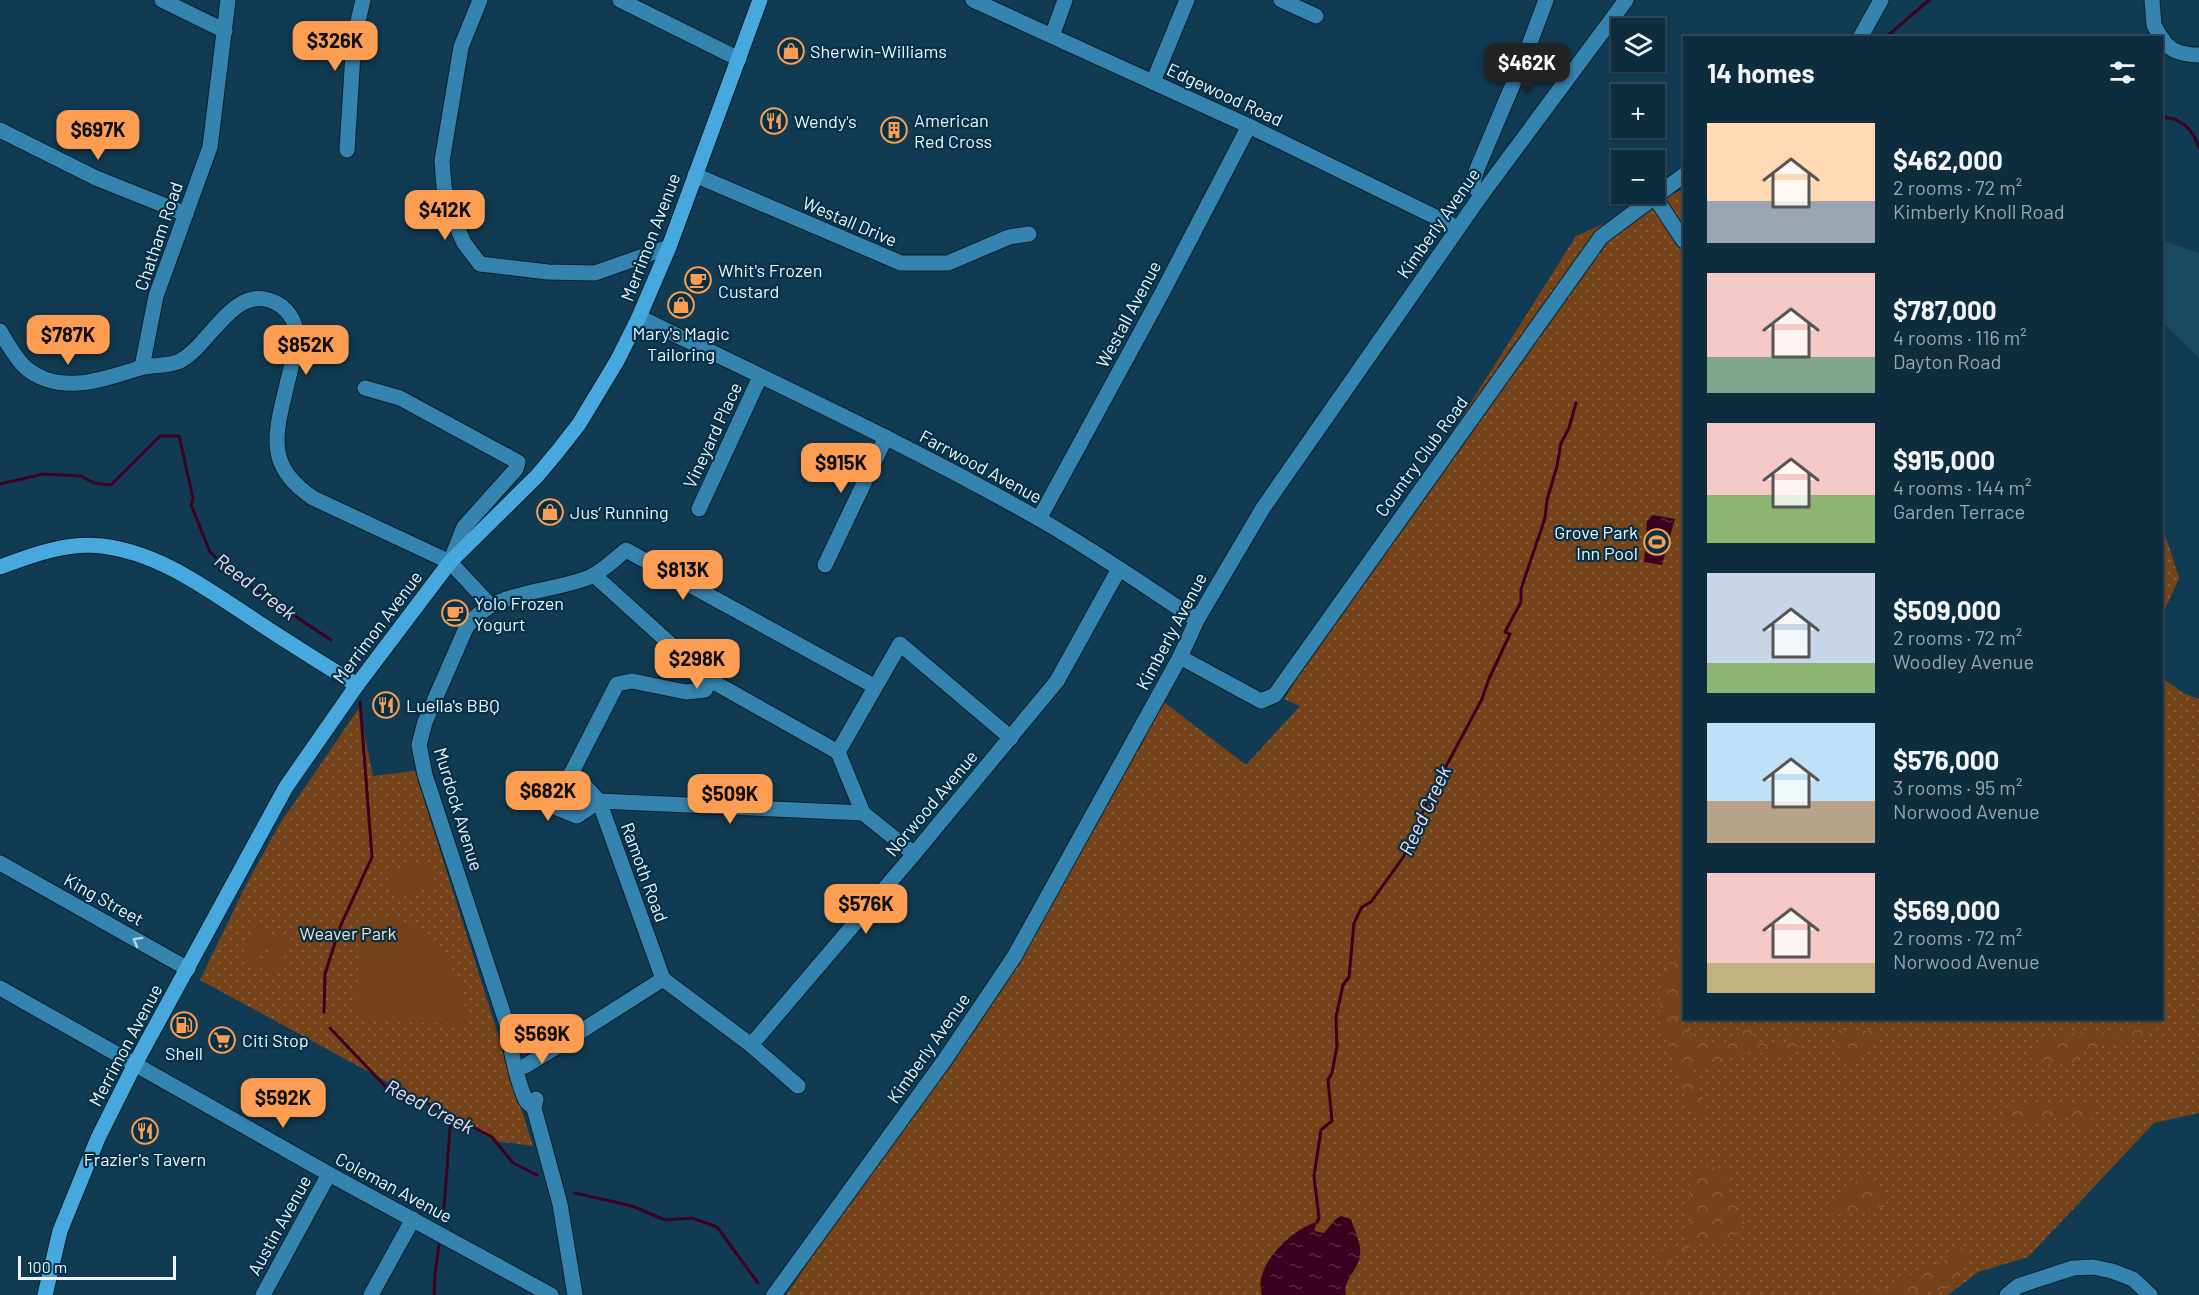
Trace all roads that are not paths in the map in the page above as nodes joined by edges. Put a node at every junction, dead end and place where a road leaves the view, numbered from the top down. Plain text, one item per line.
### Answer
1 (162, 0) edge
2 (228, 0) edge
3 (363, 0) edge
4 (480, 0) edge
5 (620, 0) edge
6 (760, 0) edge
7 (973, 0) edge
8 (1065, 0) edge
9 (1187, 0) edge
10 (1281, 0) edge
11 (1546, 0) edge
12 (1626, 0) edge
13 (1881, 0) edge
14 (2152, 0) edge
15 (1316, 16) dead end
16 (225, 31) junction
17 (1052, 36) junction
18 (1861, 36) edge
19 (2160, 36) edge
20 (2163, 41) edge
21 (2199, 55) edge
22 (739, 59) junction
23 (1153, 82) junction
24 (1249, 126) junction
25 (0, 130) edge
26 (347, 150) dead end
27 (695, 175) junction
28 (1683, 176) edge
29 (1665, 188) edge
30 (1482, 194) junction
31 (1644, 204) edge
32 (1659, 204) edge
33 (186, 214) junction
34 (1458, 228) junction
35 (1029, 234) dead end
36 (1683, 240) edge
37 (669, 247) junction
38 (639, 317) junction
39 (0, 331) edge
40 (142, 367) junction
41 (760, 377) junction
42 (365, 388) dead end
43 (886, 437) junction
44 (699, 510) dead end
45 (1039, 519) junction
46 (450, 562) junction
47 (825, 566) dead end
48 (0, 567) edge
49 (1119, 569) junction
50 (594, 575) junction
51 (490, 605) junction
52 (1197, 620) junction
53 (1180, 657) junction
54 (710, 680) junction
55 (357, 685) junction
56 (874, 686) junction
57 (1011, 738) junction
58 (838, 752) junction
59 (572, 772) junction
60 (599, 801) junction
61 (864, 813) junction
62 (914, 855) junction
63 (0, 863) edge
64 (188, 969) junction
65 (663, 979) junction
66 (0, 988) edge
67 (751, 1045) junction
68 (135, 1064) junction
69 (520, 1067) junction
70 (798, 1086) dead end
71 (329, 1174) junction
72 (413, 1219) junction
73 (45, 1295) edge
74 (263, 1295) edge
75 (371, 1295) edge
76 (551, 1295) edge
77 (575, 1295) edge
78 (774, 1295) edge
79 (2007, 1295) edge
80 (2150, 1295) edge

1 - 16 street
2 - 16 street, Chatham Road
3 - 26 street
4 - 37 street
5 - 22 street
6 - 22 main road, Merrimon Avenue
7 - 17 street, Edgewood Road
8 - 17 street
9 - 23 street
10 - 15 street
11 - 30 street
12 - 30 street, Kimberly Avenue
13 - 18 street
14 - 19 street
16 - 33 street, Chatham Road
17 - 23 street, Edgewood Road
20 - 21 street
22 - 27 main road, Merrimon Avenue
23 - 24 street, Edgewood Road
24 - 34 street, Edgewood Road
24 - 45 street, Westall Avenue
25 - 33 street
27 - 35 street, Westall Drive
27 - 37 main road, Merrimon Avenue
28 - 29 street, Country Club Road
30 - 34 street, Kimberly Avenue
31 - 53 street, Country Club Road
32 - 36 street
33 - 40 street, Chatham Road
34 - 52 street, Kimberly Avenue
37 - 38 main road, Merrimon Avenue
38 - 41 street, Farrwood Avenue
38 - 46 main road, Merrimon Avenue
39 - 40 street
40 - 46 street
41 - 43 street, Farrwood Avenue
41 - 44 street, Vineyard Place
42 - 46 street
43 - 45 street, Farrwood Avenue
43 - 47 street
45 - 49 street, Farrwood Avenue
46 - 51 street
46 - 55 main road, Merrimon Avenue
48 - 55 main road
49 - 52 street, Farrwood Avenue
49 - 57 street, Norwood Avenue
50 - 51 street
50 - 54 street
50 - 56 street
51 - 69 street, Murdock Avenue
52 - 53 street, Kimberly Avenue
53 - 78 street, Kimberly Avenue
54 - 58 street
54 - 59 street
55 - 64 main road, Merrimon Avenue
56 - 57 street
56 - 58 street
57 - 62 street, Norwood Avenue
58 - 61 street
59 - 60 street, Ramoth Road
59 - 60 street
60 - 61 street
60 - 65 street, Ramoth Road
61 - 62 street
62 - 67 street, Norwood Avenue
64 -> 63 street, King Street
64 - 68 main road, Merrimon Avenue
65 - 67 street
65 - 69 street
66 - 68 street, Coleman Avenue
67 - 70 street
68 - 71 street, Coleman Avenue
68 - 73 main road, Merrimon Avenue
69 - 77 street, Murdock Avenue
71 - 72 street, Coleman Avenue
71 - 74 street, Austin Avenue
72 - 75 street
72 - 76 street, Coleman Avenue
79 - 80 street

